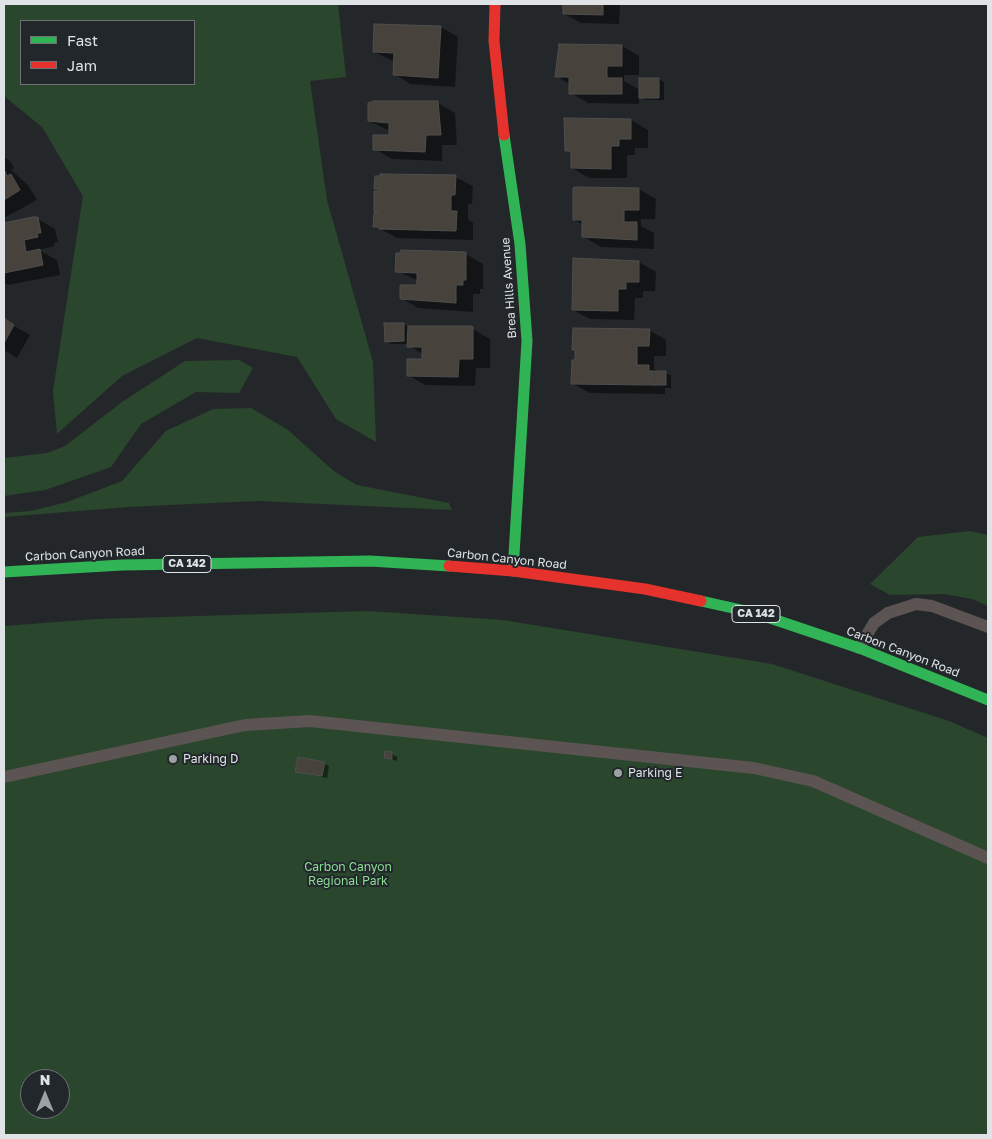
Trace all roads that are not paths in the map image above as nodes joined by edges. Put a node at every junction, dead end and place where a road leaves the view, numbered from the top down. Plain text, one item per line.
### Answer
1 (495, 4) edge
2 (513, 571) junction
3 (4, 572) edge
4 (988, 627) edge
5 (859, 648) junction
6 (988, 700) edge
7 (4, 777) edge
8 (988, 858) edge

1 - 2 main road, Brea Hills Avenue
2 - 3 main road, Carbon Canyon Road / CA 142
2 - 5 main road, Carbon Canyon Road / CA 142
4 - 5 lane
5 - 6 main road, Carbon Canyon Road / CA 142
7 - 8 lane

